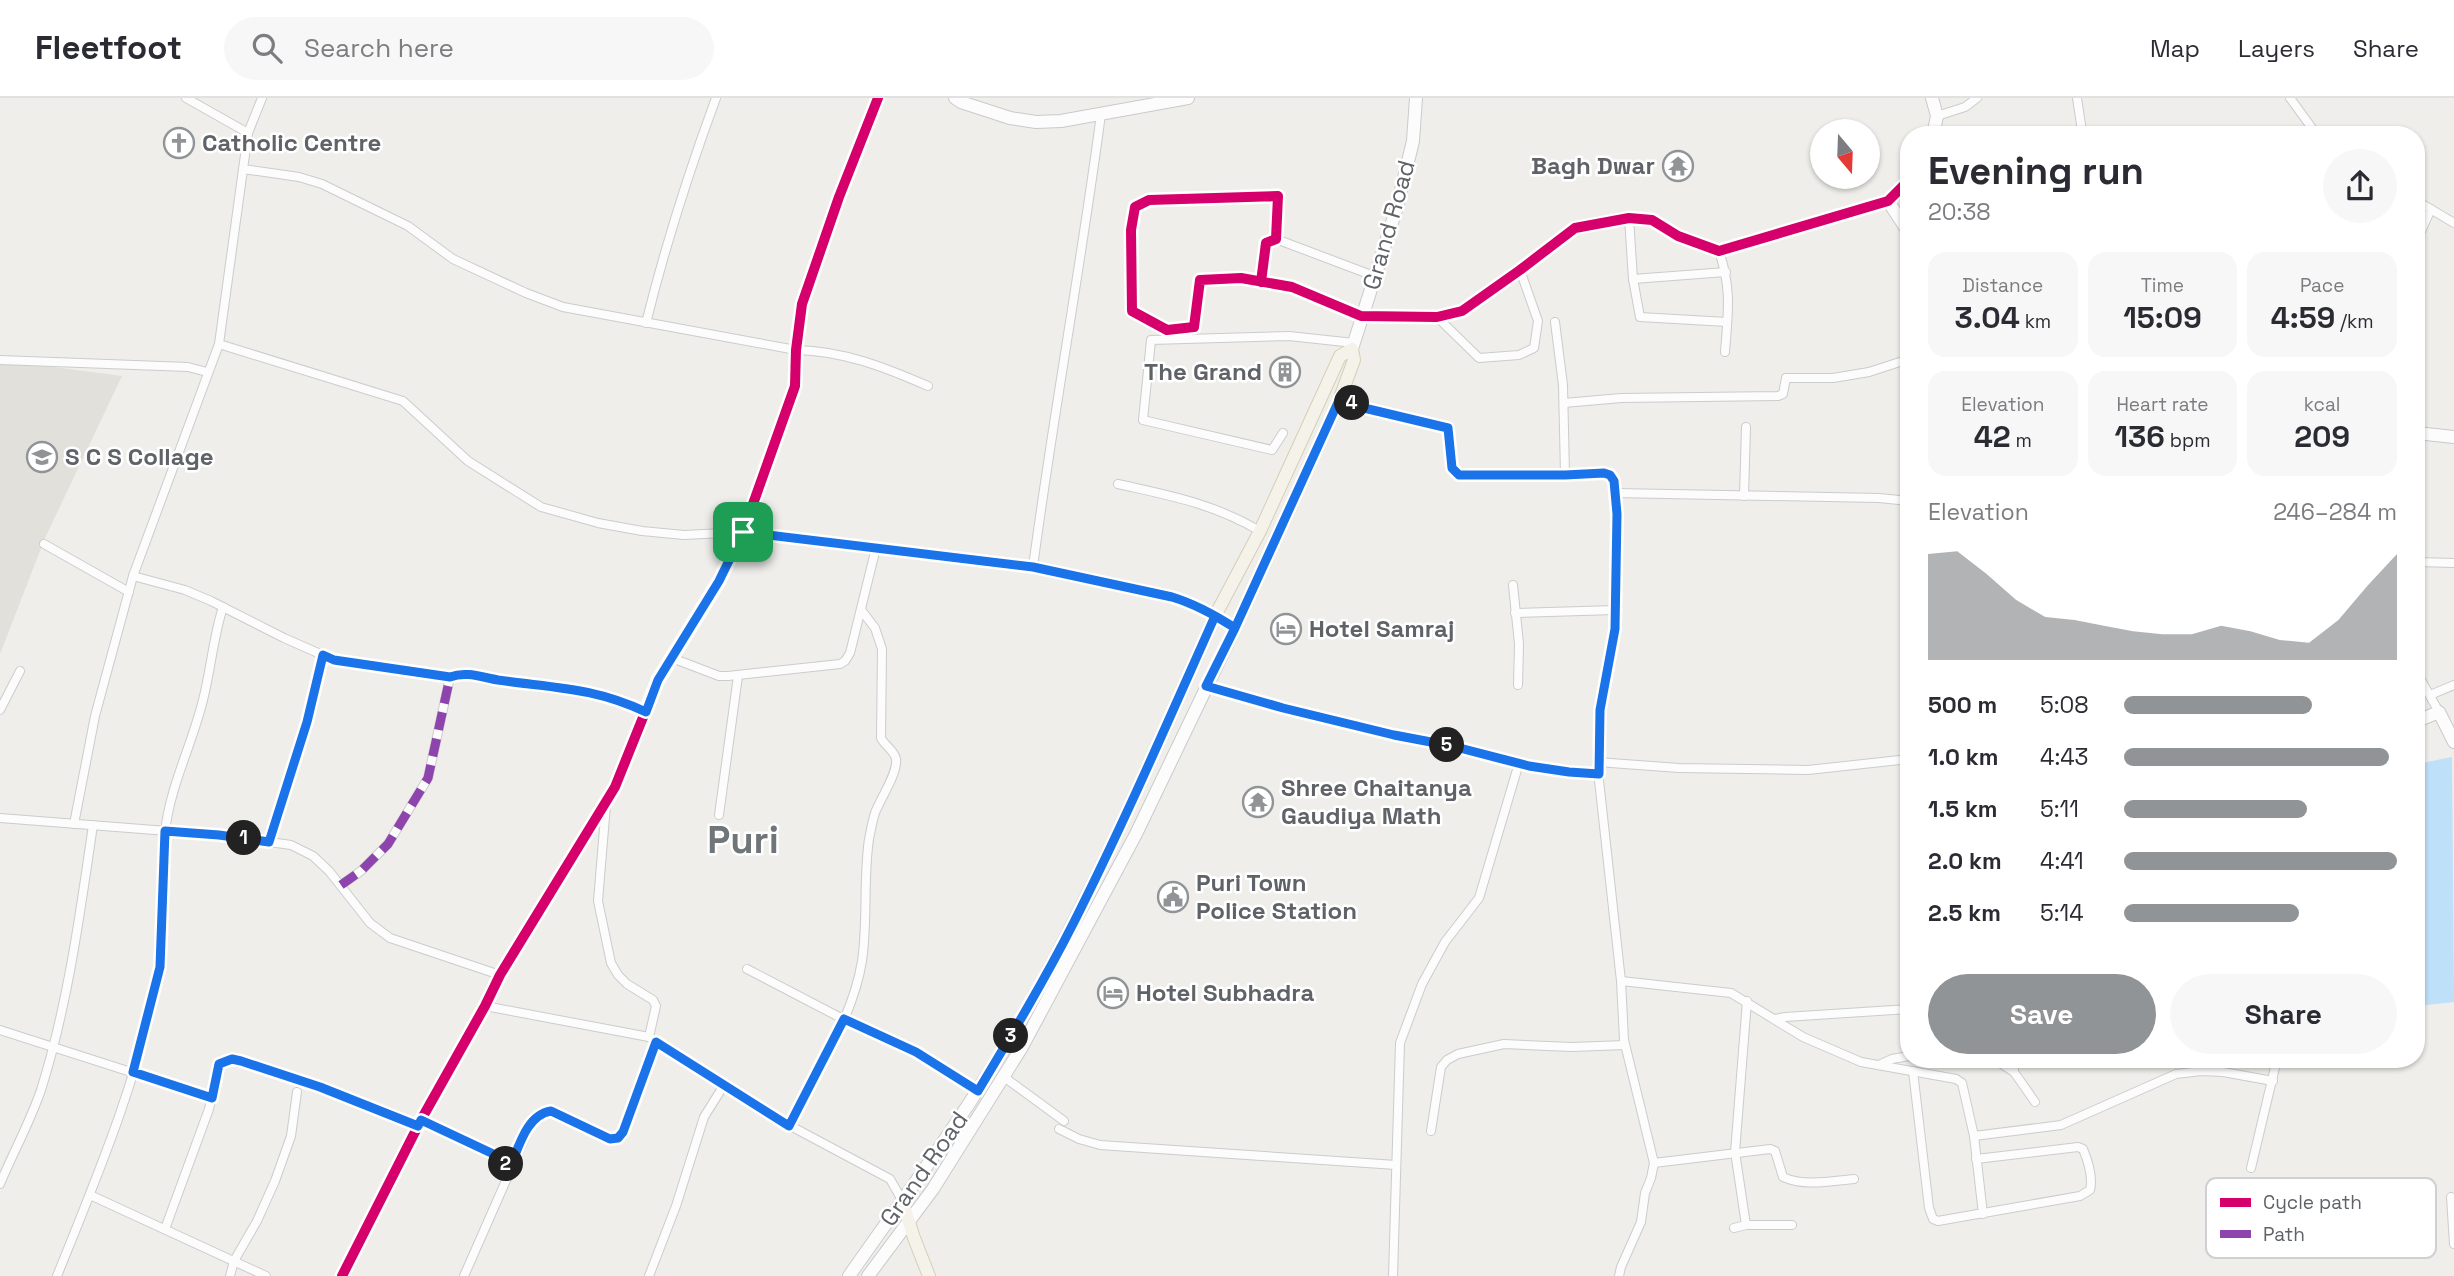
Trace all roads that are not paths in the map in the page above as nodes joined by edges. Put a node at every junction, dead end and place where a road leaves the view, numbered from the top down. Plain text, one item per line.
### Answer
1 (186, 98) edge
2 (262, 98) edge
3 (716, 98) edge
4 (878, 98) edge
5 (1188, 98) edge
6 (1416, 98) edge
7 (1932, 98) edge
8 (1977, 98) edge
9 (2077, 98) edge
10 (2290, 98) edge
11 (960, 99) edge
12 (1101, 114) junction
13 (1937, 116) junction
14 (1935, 126) edge
15 (2081, 126) edge
16 (2310, 126) edge
17 (248, 133) junction
18 (243, 169) junction
19 (1900, 189) edge
20 (1888, 201) junction
21 (2425, 206) edge
22 (2431, 209) junction
23 (1629, 218) junction
24 (1900, 219) edge
25 (2425, 222) edge
26 (2454, 223) edge
27 (1276, 239) junction
28 (1719, 251) junction
29 (1521, 271) junction
30 (1726, 272) junction
31 (1374, 276) junction
32 (1633, 279) junction
33 (1261, 282) junction
34 (1361, 316) junction
35 (1437, 317) junction
36 (1555, 322) dead end
37 (1727, 322) junction
38 (646, 323) junction
39 (219, 344) junction
40 (1353, 346) junction
41 (796, 350) junction
42 (1726, 352) dead end
43 (0, 360) edge
44 (1900, 362) edge
45 (207, 372) junction
46 (928, 386) dead end
47 (1340, 398) junction
48 (1564, 402) junction
49 (1746, 427) dead end
50 (1283, 433) dead end
51 (2425, 434) edge
52 (2454, 437) edge
53 (1565, 475) junction
54 (1118, 484) dead end
55 (1615, 493) junction
56 (1744, 496) junction
57 (1900, 500) edge
58 (1260, 531) junction
59 (743, 532) junction
60 (44, 544) dead end
61 (876, 548) junction
62 (2425, 562) edge
63 (2454, 563) edge
64 (1033, 567) junction
65 (133, 576) junction
66 (1513, 585) dead end
67 (129, 592) junction
68 (223, 607) junction
69 (1615, 610) junction
70 (862, 611) junction
71 (1515, 613) junction
72 (1215, 616) junction
73 (1235, 628) junction
74 (323, 655) junction
75 (671, 658) junction
76 (20, 671) dead end
77 (738, 676) junction
78 (450, 677) junction
79 (1518, 685) dead end
80 (2454, 685) edge
81 (1206, 686) junction
82 (2425, 687) edge
83 (2430, 695) junction
84 (0, 710) edge
85 (646, 712) junction
86 (2439, 712) junction
87 (2425, 718) edge
88 (2454, 742) edge
89 (1900, 760) edge
90 (1597, 762) junction
91 (1519, 763) junction
92 (1599, 774) junction
93 (606, 803) junction
94 (719, 814) dead end
95 (0, 818) edge
96 (74, 824) junction
97 (93, 825) junction
98 (165, 831) junction
99 (269, 842) junction
100 (341, 886) junction
101 (747, 970) dead end
102 (500, 975) junction
103 (1621, 981) junction
104 (1747, 1002) junction
105 (485, 1006) junction
106 (1900, 1010) edge
107 (844, 1019) junction
108 (1775, 1019) junction
109 (0, 1030) edge
110 (652, 1040) junction
111 (1625, 1045) junction
112 (53, 1047) junction
113 (1900, 1058) edge
114 (1878, 1065) junction
115 (2008, 1068) edge
116 (2014, 1068) edge
117 (2275, 1068) edge
118 (1913, 1071) junction
119 (133, 1072) junction
120 (2014, 1072) junction
121 (1004, 1077) junction
122 (2273, 1081) junction
123 (724, 1085) junction
124 (978, 1091) junction
125 (297, 1092) dead end
126 (212, 1098) junction
127 (2035, 1102) dead end
128 (419, 1123) junction
129 (789, 1126) junction
130 (1431, 1131) dead end
131 (1974, 1136) junction
132 (1735, 1152) junction
133 (1976, 1159) junction
134 (1654, 1163) junction
135 (1396, 1165) junction
136 (2251, 1168) dead end
137 (508, 1172) junction
138 (1854, 1179) dead end
139 (0, 1184) edge
140 (90, 1195) junction
141 (2451, 1197) dead end
142 (902, 1200) junction
143 (1983, 1213) junction
144 (909, 1222) junction
145 (1792, 1224) dead end
146 (1746, 1225) junction
147 (1734, 1228) dead end
148 (165, 1229) junction
149 (2454, 1244) edge
150 (234, 1261) junction
151 (57, 1276) edge
152 (230, 1276) edge
153 (267, 1276) edge
154 (342, 1276) edge
155 (464, 1276) edge
156 (649, 1276) edge
157 (849, 1276) edge
158 (868, 1276) edge
159 (929, 1276) edge
160 (1392, 1276) edge
161 (1619, 1276) edge

1 - 17 street
2 - 17 street
3 - 38 street
4 - 41 street
5 - 12 main road
6 - 31 main road, Grand Road
7 - 13 main road
8 - 13 street
9 - 15 street
10 - 16 street
11 - 12 main road
12 - 64 street
13 - 14 main road
17 - 18 street
18 - 38 street
18 - 39 street
19 - 20 main road
20 - 24 main road
20 - 28 main road
21 - 22 street
22 - 25 street
22 - 26 street
23 - 28 main road
23 - 29 main road
23 - 32 street
27 - 31 street
27 - 33 street
27 - 33 street
28 - 30 street
29 - 35 main road
29 - 35 street
30 - 32 street
30 - 37 street
31 - 34 main road, Grand Road
32 - 37 street
33 - 34 street
34 - 35 main road
34 - 40 main road, Grand Road
36 - 48 street
37 - 42 street
38 - 41 street
39 - 45 street
39 - 59 street
40 - 47 main road, Grand Road
40 - 50 street
40 - 58 main road, Grand Road
41 - 46 street
41 - 59 street
43 - 45 street
44 - 48 street
45 - 65 street
47 - 53 street
47 - 73 main road, Grand Road
48 - 53 street
49 - 56 street
51 - 52 main road
53 - 55 street
54 - 58 street
55 - 56 street
55 - 69 street
56 - 57 street
58 - 72 main road, Grand Road
59 - 61 street
59 - 75 street
60 - 67 street
61 - 64 street
61 - 70 street
62 - 63 street
64 - 72 street
65 - 67 street
65 - 68 street
66 - 71 street
67 - 96 street
68 - 74 street
68 - 98 street
69 - 71 street
69 - 90 street
70 - 77 street
70 - 107 street
71 - 79 street
72 - 73 main road
72 - 124 main road, Grand Road
73 - 81 main road, Grand Road
74 - 78 street
74 - 99 street
75 - 77 street
75 - 85 street
76 - 84 street
77 - 94 street
78 - 85 street
78 - 100 street
80 - 83 street
81 - 91 street
81 - 121 main road, Grand Road
82 - 83 street
83 - 86 street
85 - 93 street
86 - 87 main road
86 - 88 main road
89 - 90 street
90 - 92 street
91 - 92 street
91 - 135 street
92 - 103 street
93 - 102 street
93 - 110 street
95 - 96 street
96 - 97 street
97 - 98 street
97 - 112 street
98 - 99 street
98 - 119 street
99 - 100 street
100 - 102 street
101 - 107 street
102 - 105 street
103 - 104 street
103 - 111 street
104 - 108 street
104 - 132 street
105 - 110 street
105 - 128 street
106 - 108 street
107 - 124 street
107 - 129 street
108 - 114 street
109 - 112 street
110 - 123 street
110 - 137 street
111 - 130 street
111 - 134 street
112 - 119 street
112 - 139 street
113 - 114 street
114 - 118 street
115 - 120 street
116 - 120 street
117 - 122 street
118 - 131 street
118 - 143 street
119 - 126 street
119 - 140 street
120 - 127 street
121 - 135 street
121 - 144 main road, Grand Road
122 - 131 street
122 - 136 street
123 - 129 street
123 - 156 street
124 - 142 main road, Grand Road
125 - 150 street
126 - 128 street
126 - 148 street
128 - 137 street
128 - 154 street
129 - 142 street
131 - 133 street
132 - 134 street
132 - 138 street
132 - 146 street
133 - 143 street
133 - 143 street
134 - 161 street
135 - 160 street
137 - 155 street
140 - 148 street
140 - 151 street
141 - 149 street
142 - 144 main road
142 - 157 main road, Grand Road
144 - 158 main road, Grand Road
144 - 159 main road
145 - 146 street
146 - 147 street
148 - 150 street
150 - 152 street
150 - 153 street

